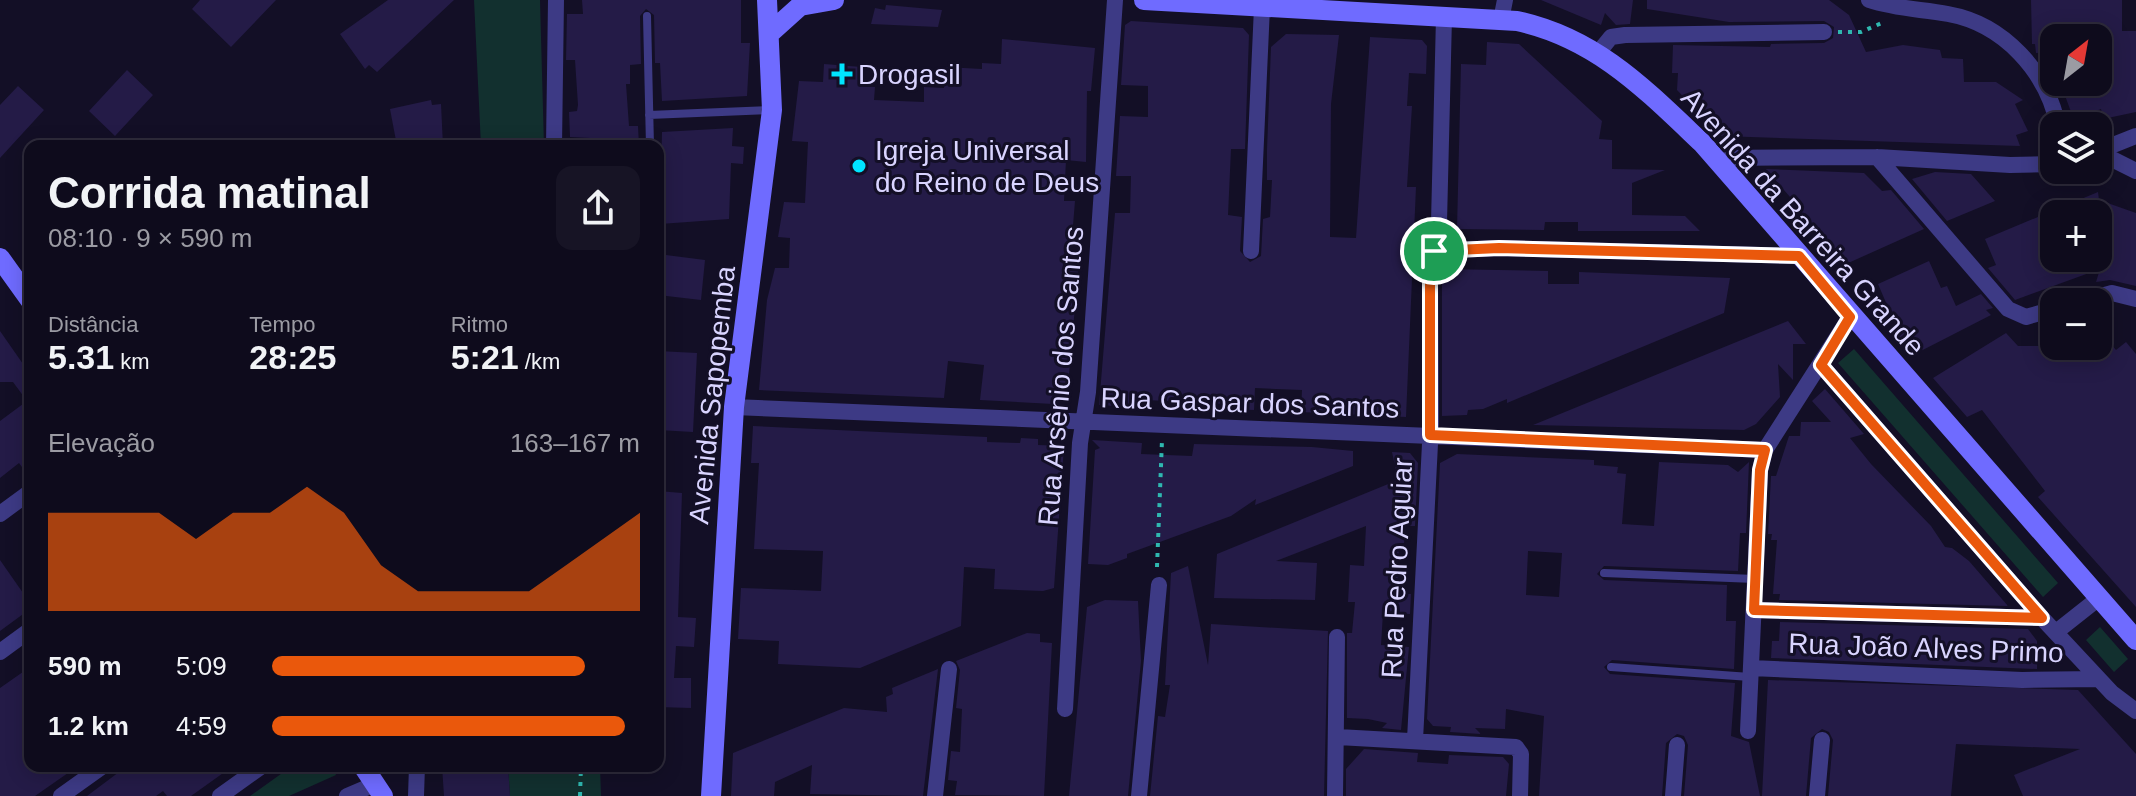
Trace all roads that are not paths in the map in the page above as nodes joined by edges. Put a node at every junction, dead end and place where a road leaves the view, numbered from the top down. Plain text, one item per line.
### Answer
1 (556, 0) edge
2 (767, 0) edge
3 (834, 0) edge
4 (1115, 0) edge
5 (1144, 0) edge
6 (1869, 0) edge
7 (795, 3) edge
8 (1339, 5) edge
9 (1907, 5) edge
10 (1262, 7) junction
11 (1503, 10) edge
12 (647, 16) dead end
13 (1444, 17) junction
14 (1824, 32) road end
15 (770, 33) junction
16 (1598, 53) junction
17 (772, 110) junction
18 (2055, 112) edge
19 (649, 115) junction
20 (2136, 136) edge
21 (554, 140) edge
22 (650, 140) edge
23 (2112, 145) edge
24 (1877, 157) junction
25 (1715, 158) junction
26 (2112, 158) edge
27 (2040, 164) edge
28 (2136, 171) edge
29 (1251, 251) dead end
30 (1434, 251) junction
31 (1799, 256) junction
32 (0, 258) edge
33 (24, 292) edge
34 (2112, 293) edge
35 (2136, 299) edge
36 (2040, 313) edge
37 (1850, 317) junction
38 (1821, 365) junction
39 (734, 407) junction
40 (1083, 423) junction
41 (1430, 435) junction
42 (1765, 450) junction
43 (24, 496) edge
44 (0, 514) edge
45 (1604, 573) dead end
46 (1756, 579) junction
47 (1159, 585) road end
48 (2099, 598) junction
49 (1754, 610) junction
50 (2042, 618) junction
51 (2056, 632) junction
52 (2134, 633) edge
53 (24, 634) edge
54 (1337, 637) dead end
55 (0, 652) edge
56 (1611, 667) dead end
57 (949, 669) dead end
58 (1751, 672) junction
59 (2099, 679) junction
60 (1065, 709) dead end
61 (2136, 711) edge
62 (1748, 731) dead end
63 (1338, 737) junction
64 (1415, 740) junction
65 (1822, 740) dead end
66 (1677, 745) dead end
67 (95, 772) edge
68 (254, 772) edge
69 (367, 772) edge
70 (417, 772) edge
71 (379, 790) edge
72 (61, 796) edge
73 (220, 796) edge
74 (347, 796) edge
75 (416, 796) edge
76 (711, 796) edge
77 (935, 796) edge
78 (1139, 796) edge
79 (1335, 796) edge
80 (1520, 796) edge
81 (1673, 796) edge
82 (1817, 796) edge

1 - 21 street
2 - 15 main road, Avenida Sapopemba
3 - 7 main road
4 - 40 street, Rua Arsênio dos Santos
5 - 10 main road, Avenida da Barreira Grande
6 - 9 street
7 - 15 main road
8 - 10 main road, Avenida da Barreira Grande
8 - 13 main road, Avenida da Barreira Grande
9 - 18 street
10 - 29 street
11 - 13 main road, Avenida da Barreira Grande
11 - 16 main road, Avenida da Barreira Grande
12 - 19 lane
13 - 30 street, Rua Pedro Aguiar
14 - 16 street
15 - 17 main road, Avenida Sapopemba
16 - 25 main road, Avenida da Barreira Grande
17 - 19 lane
17 - 39 main road, Avenida Sapopemba
19 - 22 lane
20 - 23 street
24 - 25 street
24 - 27 street
24 - 36 street
25 - 31 main road, Avenida da Barreira Grande
26 - 28 street
30 - 31 street
30 - 41 street, Rua Pedro Aguiar
31 - 37 main road, Avenida da Barreira Grande
32 - 33 main road
34 - 35 street
37 - 38 street
37 - 48 main road, Avenida da Barreira Grande
38 - 42 street
38 - 50 street
39 - 40 street, Rua Gaspar dos Santos
39 - 76 main road, Avenida Sapopemba
40 - 41 street, Rua Gaspar dos Santos
40 - 60 street, Rua Arsênio dos Santos
41 - 42 street, Rua Gaspar dos Santos
41 - 64 street, Rua Pedro Aguiar
42 - 46 street
43 - 44 street
45 - 46 lane
46 - 49 street
47 - 78 street
48 - 51 street
48 - 52 main road, Avenida da Barreira Grande
49 - 50 street
49 - 58 street
50 - 51 street
51 - 59 street
53 - 55 street
54 - 63 street
56 - 58 lane
57 - 77 street
58 - 59 street, Rua João Alves Primo
58 - 62 street
59 - 61 street
63 - 64 street
63 - 79 street
64 - 80 street
65 - 82 street
66 - 81 street
67 - 72 street
68 - 73 street
69 - 71 main road
70 - 75 street
71 - 74 street

